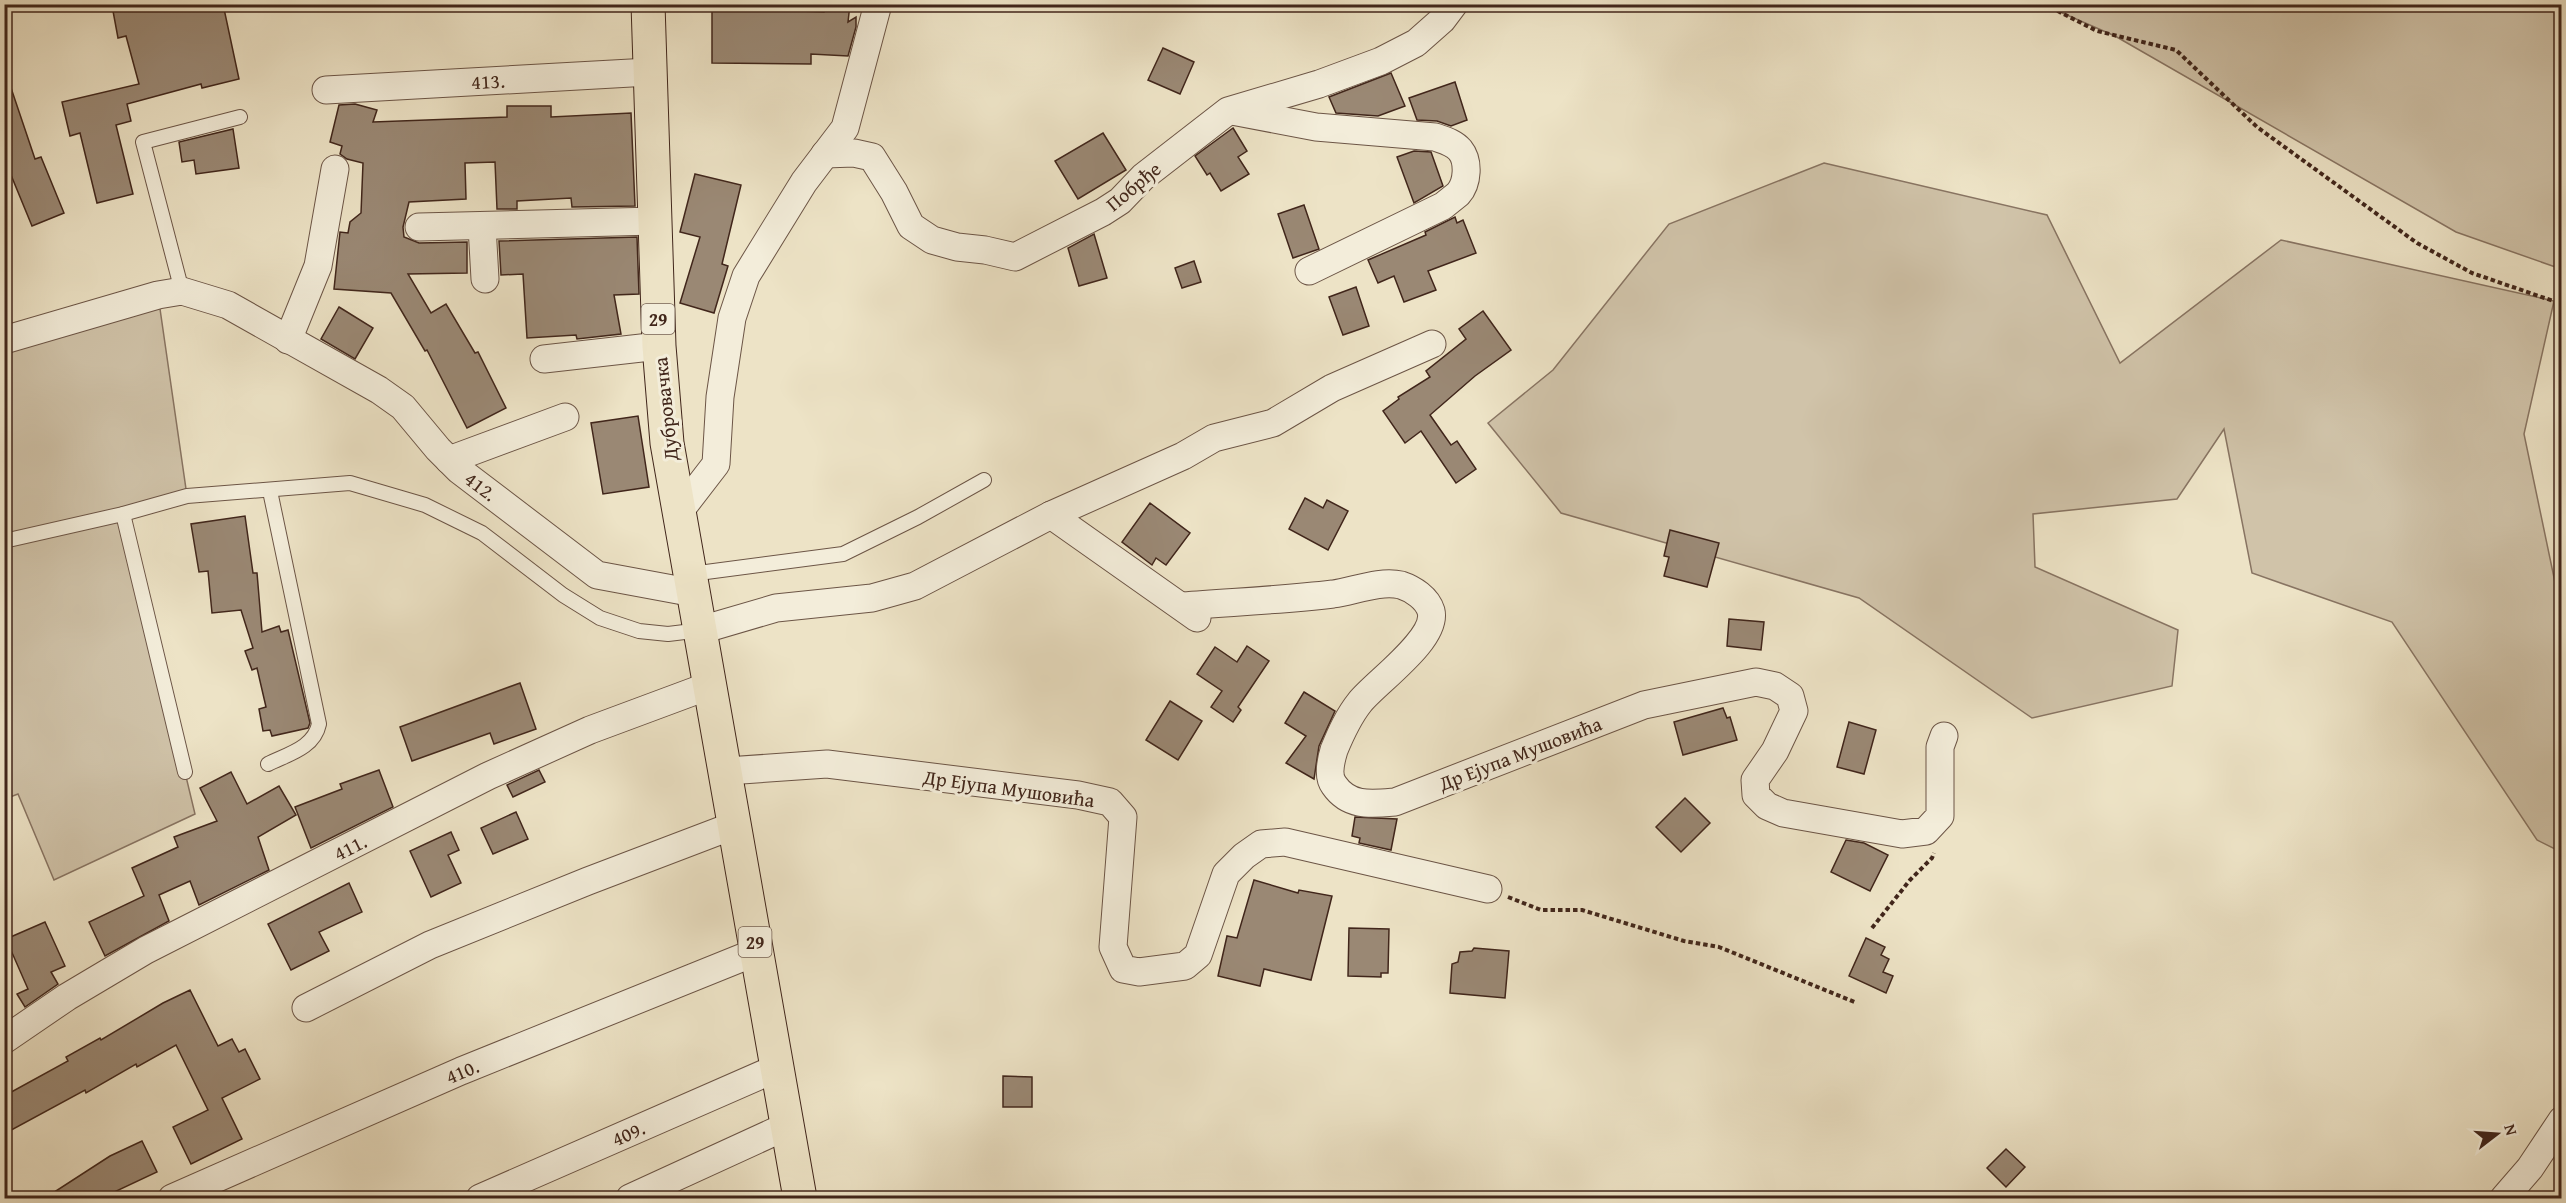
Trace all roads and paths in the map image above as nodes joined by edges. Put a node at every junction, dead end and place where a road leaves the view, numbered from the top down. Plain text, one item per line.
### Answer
1 (648, 4) edge
2 (878, 4) edge
3 (1454, 4) edge
4 (2044, 4) edge
5 (649, 72) junction
6 (326, 90) dead end
7 (1228, 111) junction
8 (240, 117) dead end
9 (825, 154) junction
10 (335, 169) dead end
11 (655, 221) junction
12 (482, 226) junction
13 (419, 227) dead end
14 (1309, 271) dead end
15 (485, 279) dead end
16 (182, 291) junction
17 (2562, 304) edge
18 (4, 340) edge
19 (288, 340) junction
20 (1432, 344) dead end
21 (659, 346) junction
22 (544, 358) dead end
23 (565, 417) dead end
24 (449, 460) junction
25 (984, 480) dead end
26 (270, 491) junction
27 (679, 512) junction
28 (123, 514) junction
29 (1051, 515) junction
30 (4, 541) edge
31 (693, 583) junction
32 (701, 630) junction
33 (711, 685) junction
34 (1944, 736) dead end
35 (268, 764) dead end
36 (727, 771) junction
37 (185, 772) dead end
38 (735, 825) junction
39 (1926, 831) junction
40 (1488, 888) joint
41 (1872, 928) dead end
42 (756, 952) junction
43 (1857, 1003) dead end
44 (306, 1008) dead end
45 (4, 1040) edge
46 (777, 1068) junction
47 (2562, 1120) edge
48 (787, 1126) junction
49 (172, 1198) edge
50 (480, 1198) edge
51 (630, 1198) edge
52 (800, 1198) edge
53 (2504, 1198) edge

1 - 5 main road, Дубровачка / 29
2 - 9 street
3 - 7 street, Побрђе
4 - 17 path
5 - 6 street, 413.
5 - 11 main road, Дубровачка / 29
7 - 9 street, Побрђе
7 - 14 street
8 - 16 lane
9 - 27 street
10 - 19 street
11 - 12 street
11 - 21 main road, Дубровачка / 29
12 - 13 street
12 - 15 street
16 - 18 street, 412.
16 - 19 street, 412.
19 - 24 street, 412.
20 - 29 street
21 - 22 street
21 - 27 main road, Дубровачка / 29
23 - 24 street
24 - 31 street, 412.
25 - 31 lane
26 - 28 lane
26 - 32 lane
26 - 35 lane
27 - 31 main road, Дубровачка / 29
28 - 30 lane
28 - 37 lane
29 - 32 street
29 - 39 street, Др Ејупа Мушовића
31 - 32 main road, Дубровачка / 29
32 - 33 main road, 29
33 - 36 main road, 29
33 - 45 street, 411.
34 - 39 street
36 - 38 main road, 29
36 - 40 street, Др Ејупа Мушовића
38 - 42 main road, 29
38 - 44 street
39 - 41 path
40 - 43 path
42 - 46 main road, 29
42 - 49 street, 410.
46 - 48 main road, 29
46 - 50 street, 409.
47 - 53 street
48 - 51 street
48 - 52 main road, 29

